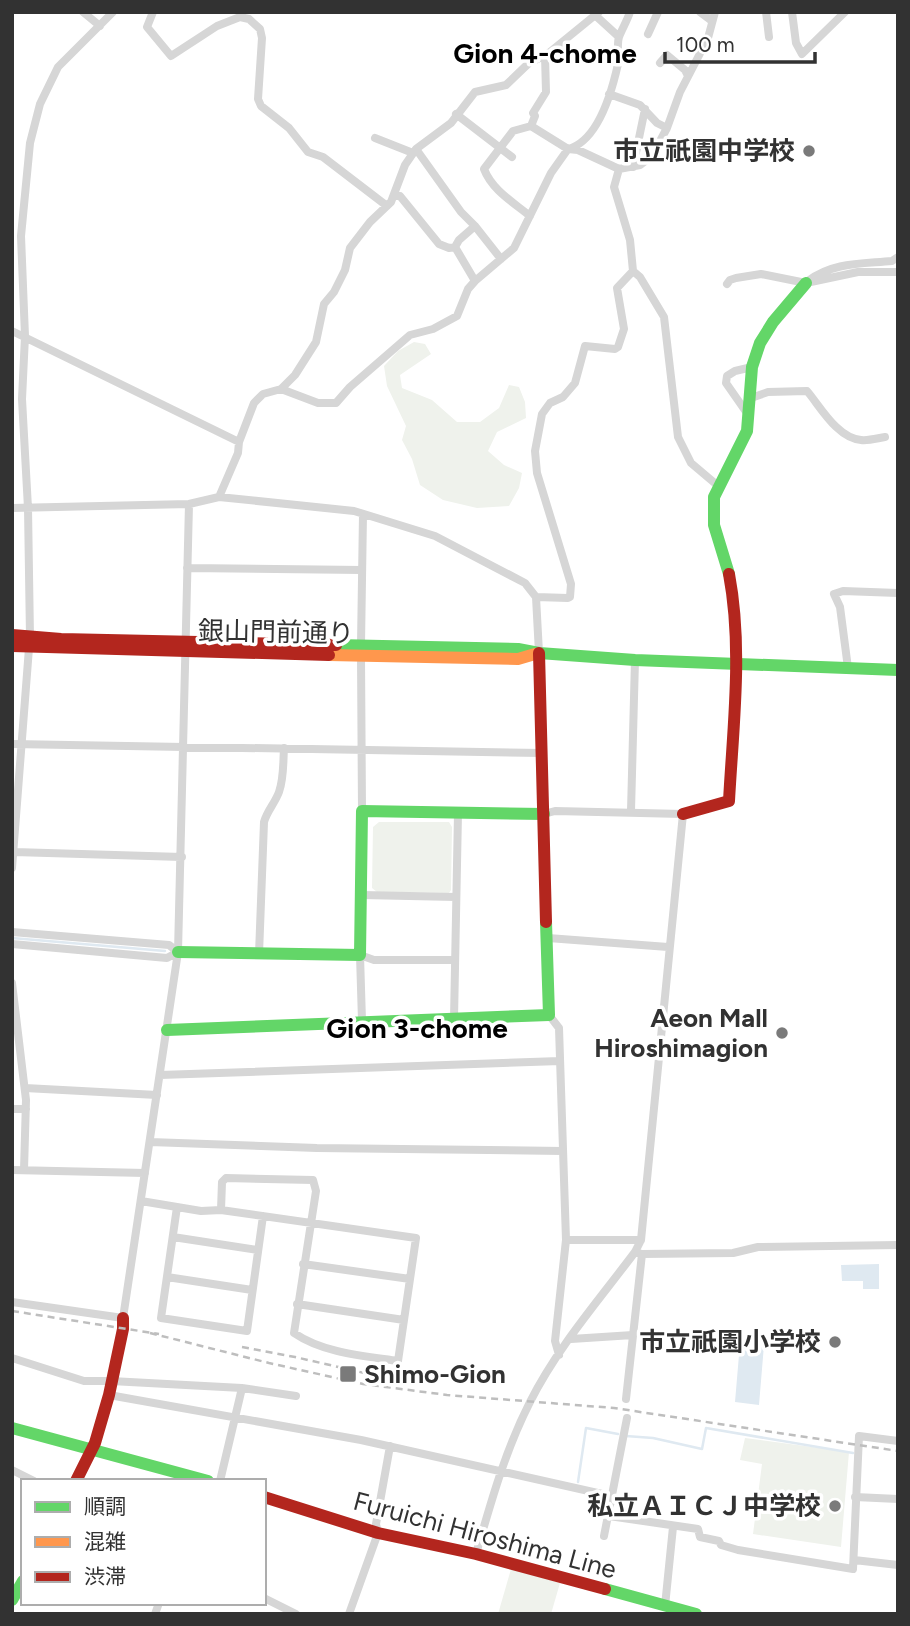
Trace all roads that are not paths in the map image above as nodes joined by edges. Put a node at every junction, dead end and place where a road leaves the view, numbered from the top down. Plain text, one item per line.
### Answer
1 (83, 12) edge
2 (113, 12) edge
3 (153, 12) edge
4 (630, 12) edge
5 (658, 12) edge
6 (700, 12) edge
7 (715, 12) edge
8 (766, 12) edge
9 (792, 12) edge
10 (845, 12) edge
11 (598, 14) edge
12 (712, 21) junction
13 (100, 26) junction
14 (648, 34) dead end
15 (619, 37) junction
16 (769, 37) dead end
17 (545, 56) junction
18 (660, 63) dead end
19 (688, 76) junction
20 (609, 94) junction
21 (645, 109) junction
22 (456, 114) junction
23 (531, 126) junction
24 (667, 128) junction
25 (375, 138) dead end
26 (499, 149) junction
27 (568, 149) junction
28 (415, 151) junction
29 (512, 157) dead end
30 (633, 167) junction
31 (619, 169) junction
32 (394, 196) junction
33 (387, 206) junction
34 (530, 216) junction
35 (475, 226) junction
36 (455, 247) junction
37 (898, 257) edge
38 (501, 259) junction
39 (633, 271) junction
40 (898, 272) edge
41 (475, 281) junction
42 (806, 283) junction
43 (727, 284) dead end
44 (12, 331) edge
45 (25, 336) junction
46 (752, 367) junction
47 (281, 388) junction
48 (12, 398) edge
49 (22, 398) junction
50 (751, 398) junction
51 (751, 418) junction
52 (885, 437) dead end
53 (239, 442) junction
54 (717, 485) junction
55 (219, 497) junction
56 (189, 504) junction
57 (12, 508) edge
58 (28, 508) junction
59 (363, 514) junction
60 (187, 568) junction
61 (362, 570) junction
62 (898, 593) edge
63 (536, 597) junction
64 (12, 635) edge
65 (29, 643) junction
66 (12, 646) edge
67 (185, 648) junction
68 (361, 650) junction
69 (539, 653) junction
70 (635, 660) junction
71 (735, 665) junction
72 (848, 668) junction
73 (898, 670) edge
74 (12, 744) edge
75 (22, 744) junction
76 (183, 746) junction
77 (284, 748) junction
78 (360, 749) junction
79 (542, 753) junction
80 (362, 811) junction
81 (631, 811) junction
82 (458, 813) junction
83 (544, 814) junction
84 (683, 814) junction
85 (13, 852) edge
86 (182, 857) junction
87 (12, 868) edge
88 (362, 895) junction
89 (456, 897) junction
90 (12, 932) edge
91 (548, 938) junction
92 (12, 944) edge
93 (668, 947) junction
94 (178, 952) junction
95 (259, 954) junction
96 (360, 955) junction
97 (454, 960) junction
98 (12, 983) edge
99 (549, 1015) junction
100 (454, 1019) junction
101 (362, 1021) junction
102 (167, 1030) junction
103 (560, 1061) junction
104 (17, 1064) edge
105 (160, 1075) junction
106 (25, 1088) junction
107 (157, 1095) junction
108 (12, 1109) edge
109 (26, 1109) junction
110 (150, 1142) junction
111 (563, 1151) junction
112 (12, 1170) edge
113 (24, 1170) junction
114 (145, 1173) junction
115 (141, 1202) junction
116 (177, 1207) junction
117 (222, 1210) junction
118 (263, 1216) junction
119 (309, 1223) junction
120 (173, 1237) junction
121 (566, 1240) junction
122 (641, 1240) junction
123 (898, 1245) edge
124 (258, 1250) junction
125 (638, 1253) junction
126 (303, 1264) junction
127 (167, 1277) junction
128 (410, 1279) junction
129 (252, 1290) junction
130 (12, 1302) edge
131 (298, 1304) junction
132 (123, 1318) junction
133 (404, 1320) junction
134 (633, 1335) junction
135 (571, 1339) junction
136 (559, 1355) junction
137 (12, 1359) edge
138 (111, 1381) junction
139 (242, 1388) junction
140 (109, 1395) junction
141 (296, 1396) dead end
142 (626, 1399) dead end
143 (234, 1417) junction
144 (627, 1418) dead end
145 (12, 1428) edge
146 (898, 1441) edge
147 (390, 1446) junction
148 (93, 1449) junction
149 (12, 1470) edge
150 (500, 1472) junction
151 (30, 1479) edge
152 (77, 1479) edge
153 (201, 1479) edge
154 (220, 1479) edge
155 (611, 1496) junction
156 (855, 1497) junction
157 (266, 1498) edge
158 (898, 1499) edge
159 (609, 1516) junction
160 (673, 1527) junction
161 (378, 1533) junction
162 (604, 1536) dead end
163 (476, 1555) junction
164 (854, 1560) junction
165 (898, 1565) edge
166 (21, 1584) edge
167 (266, 1599) edge
168 (12, 1600) edge
169 (665, 1606) junction
170 (296, 1614) edge
171 (349, 1614) edge
172 (696, 1614) edge

1 - 13 street
2 - 13 street
3 - 33 street
4 - 15 street
5 - 14 street
6 - 12 street
7 - 12 street
8 - 16 street
9 - 10 street
11 - 15 street
11 - 17 street
12 - 19 street
13 - 45 street
15 - 20 street
17 - 22 street
17 - 23 street
18 - 19 street
19 - 24 street
20 - 21 street
20 - 27 street
21 - 24 street
21 - 30 street
22 - 26 street
22 - 28 street
23 - 26 street
23 - 27 street
24 - 30 street
25 - 28 street
26 - 29 street
26 - 34 street
27 - 31 street
27 - 34 street
28 - 32 street
28 - 35 street
30 - 31 street
31 - 39 street
32 - 33 street
32 - 36 street
33 - 47 street
34 - 38 street
35 - 36 street
35 - 38 street
36 - 41 street
37 - 42 street
38 - 41 street
39 - 54 street
39 - 63 street
40 - 42 street
41 - 47 street
42 - 43 street
42 - 46 street
44 - 45 street
45 - 49 street
45 - 53 street
46 - 50 street
46 - 51 street
47 - 53 street
48 - 49 street
49 - 58 street
50 - 51 street
50 - 52 street
51 - 54 street
53 - 55 street
54 - 71 street
55 - 56 street
55 - 59 street
56 - 58 street
56 - 60 street
57 - 58 street
58 - 65 street
59 - 61 street
59 - 63 street
60 - 61 street
60 - 67 street
61 - 68 street
62 - 72 street
63 - 69 street
64 - 65 street, 銀山門前通り
65 - 66 street, 銀山門前通り
65 - 67 street, 銀山門前通り
65 - 75 street
67 - 68 street, 銀山門前通り
67 - 76 street
68 - 69 street, 銀山門前通り
68 - 78 street
69 - 70 street, 銀山門前通り
69 - 79 street
70 - 71 street, 銀山門前通り
70 - 81 street
71 - 72 street, 銀山門前通り
71 - 84 street
72 - 73 street, 銀山門前通り
74 - 75 street
75 - 76 street
75 - 85 street
76 - 77 street
76 - 86 street
77 - 78 street
77 - 95 street
78 - 79 street
78 - 80 street
79 - 83 street
80 - 82 street
80 - 88 street
81 - 83 street
81 - 84 street
82 - 83 street
82 - 89 street
83 - 91 street
84 - 93 street
85 - 86 street
85 - 87 street
86 - 94 street
88 - 89 street
88 - 96 street
89 - 97 street
90 - 94 street
91 - 93 street
91 - 99 street
92 - 94 street
93 - 122 street
94 - 95 street
94 - 102 street
95 - 96 street
96 - 97 street
96 - 101 street
97 - 100 street
98 - 104 street
99 - 100 street
99 - 103 street
100 - 101 street
101 - 102 street
102 - 105 street
103 - 105 street
103 - 111 street
104 - 106 street
105 - 107 street
106 - 107 street
106 - 109 street
107 - 110 street
108 - 109 street
109 - 113 street
110 - 111 street
110 - 114 street
111 - 121 street
112 - 113 street
113 - 114 street
114 - 115 street
115 - 116 street
115 - 132 street
116 - 117 street
116 - 120 street
117 - 118 street
117 - 119 street
118 - 119 street
118 - 124 street
119 - 126 street
119 - 128 street
120 - 124 street
120 - 127 street
121 - 122 street
121 - 136 street
122 - 125 street
123 - 125 street
124 - 129 street
125 - 134 street
125 - 135 street
126 - 128 street
126 - 131 street
127 - 129 street
127 - 129 street
128 - 133 street
130 - 132 street
131 - 133 street
131 - 133 street
132 - 138 street
134 - 135 street
134 - 142 street
135 - 136 street
136 - 150 street
137 - 138 street
138 - 139 street
138 - 140 street
139 - 141 street
139 - 143 street
140 - 143 street
140 - 148 street
143 - 147 street
143 - 154 street
144 - 155 street
145 - 148 street
146 - 156 street
147 - 150 street
147 - 161 street
148 - 152 street
148 - 153 street
149 - 151 street
150 - 155 street
150 - 163 street
155 - 159 street
156 - 158 street
156 - 164 street
157 - 161 street, Furuichi Hiroshima Line
159 - 160 street
159 - 162 street
160 - 164 street
160 - 169 street
161 - 163 street, Furuichi Hiroshima Line
161 - 171 street
163 - 169 street, Furuichi Hiroshima Line
164 - 165 street
166 - 168 street
167 - 170 street
169 - 172 street, Furuichi Hiroshima Line

